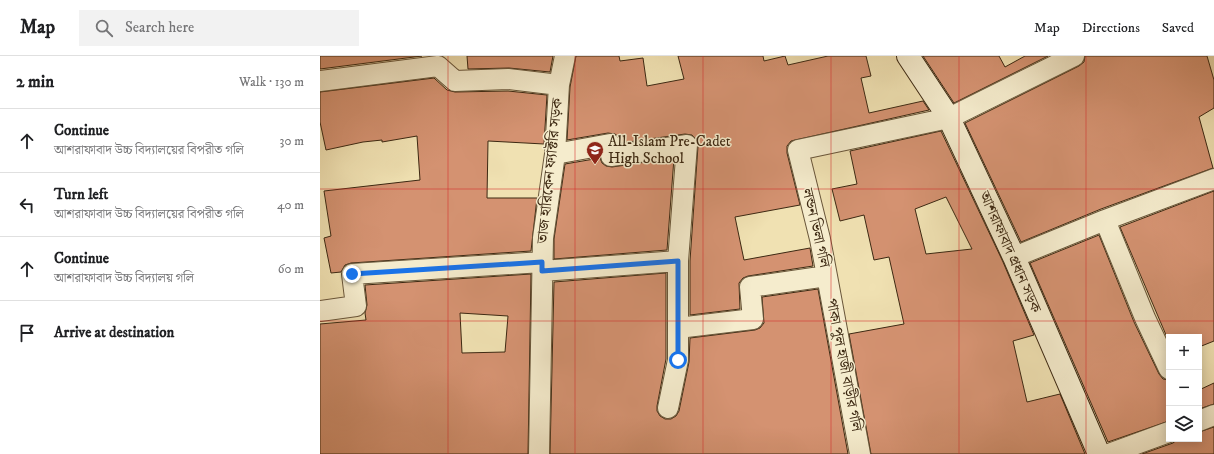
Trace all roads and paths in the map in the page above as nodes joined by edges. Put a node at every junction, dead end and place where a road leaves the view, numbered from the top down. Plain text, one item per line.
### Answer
1 (564, 56) edge
2 (908, 56) edge
3 (1074, 56) edge
4 (320, 81) edge
5 (559, 85) junction
6 (949, 118) junction
7 (555, 154) junction
8 (1214, 178) edge
9 (1105, 220) junction
10 (1014, 257) junction
11 (678, 261) junction
12 (542, 267) junction
13 (827, 276) junction
14 (320, 311) edge
15 (678, 328) junction
16 (1166, 363) edge
17 (668, 408) dead end
18 (1214, 415) edge
19 (1202, 420) edge
20 (1166, 433) edge
21 (539, 454) edge
22 (860, 454) edge
23 (1099, 454) edge
24 (1108, 454) edge

1 - 5 street, তাজ হারিকেন ফ্যাক্টরি সড়ক
2 - 6 street, আশরাফাবাদ প্রধান সড়ক
3 - 6 street
4 - 5 street
5 - 7 street, তাজ হারিকেন ফ্যাক্টরি সড়ক
6 - 10 street, আশরাফাবাদ প্রধান সড়ক
6 - 13 street, লন্ডন ভিলা গলি
7 - 11 street
7 - 12 street, তাজ হারিকেন ফ্যাক্টরি সড়ক
8 - 9 street
9 - 10 street
9 - 16 street
10 - 23 street, আশরাফাবাদ প্রধান সড়ক
11 - 12 street
11 - 15 street
12 - 14 street
12 - 21 street, তাজ হারিকেন ফ্যাক্টরি সড়ক
13 - 15 street, লন্ডন ভিলা গলি
13 - 22 street, পাকা পুল হাজী বাড়ীর গলি
15 - 17 street
18 - 19 street
20 - 24 street

